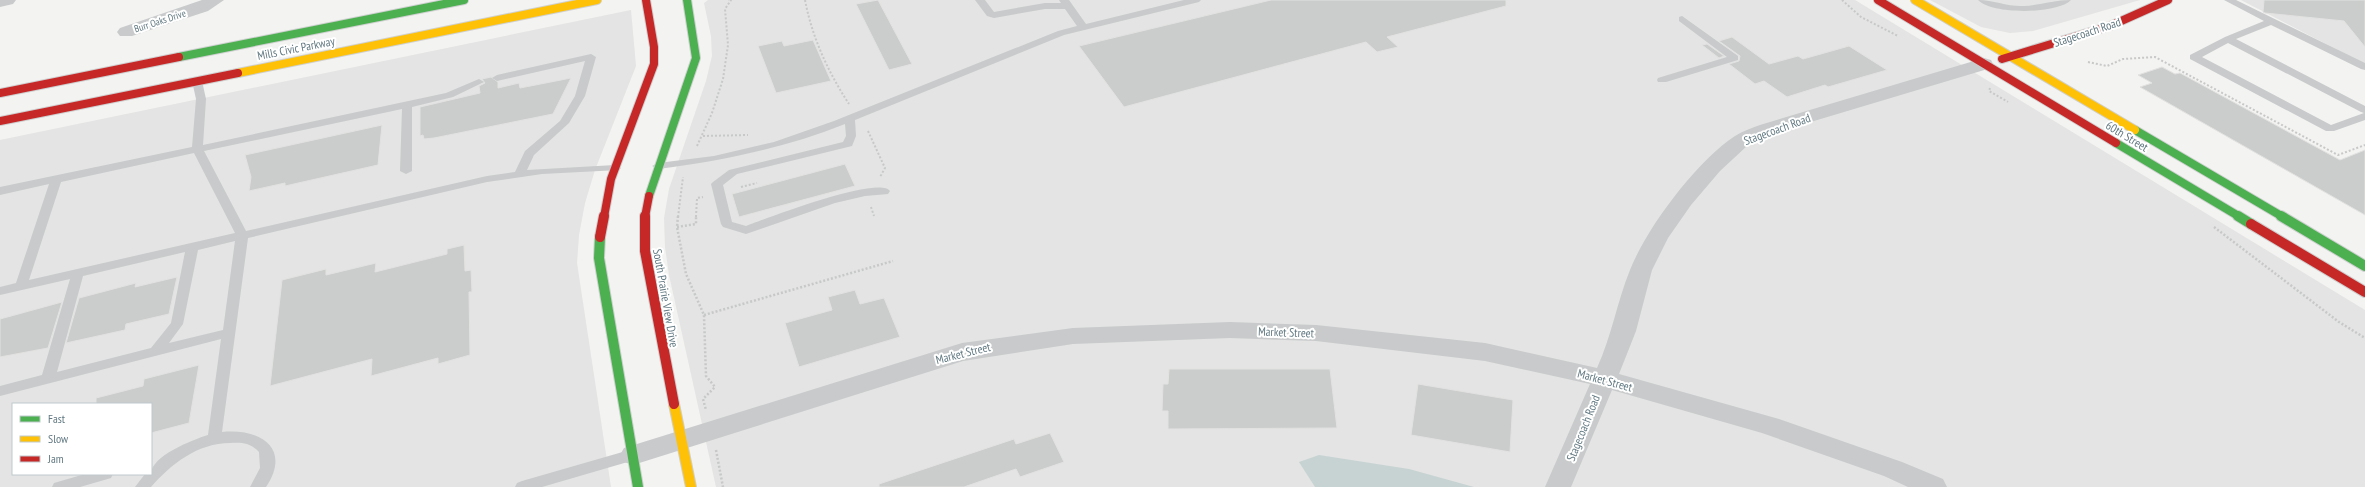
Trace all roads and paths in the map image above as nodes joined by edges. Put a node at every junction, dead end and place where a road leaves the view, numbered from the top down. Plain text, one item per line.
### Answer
1 (7, 0) edge
2 (215, 0) edge
3 (464, 0) edge
4 (597, 0) edge
5 (646, 0) edge
6 (687, 0) edge
7 (728, 0) edge
8 (806, 0) edge
9 (980, 0) edge
10 (1196, 0) edge
11 (1842, 0) edge
12 (1878, 0) edge
13 (1915, 0) edge
14 (1983, 0) edge
15 (2066, 0) edge
16 (2168, 0) edge
17 (2229, 0) edge
18 (0, 2) edge
19 (1066, 3) edge
20 (1682, 19) dead end
21 (2272, 21) junction
22 (1083, 27) junction
23 (126, 32) dead end
24 (1903, 38) dead end
25 (2228, 40) junction
26 (2010, 56) junction
27 (2088, 62) dead end
28 (1984, 64) junction
29 (2365, 67) edge
30 (497, 78) dead end
31 (1662, 80) dead end
32 (197, 81) junction
33 (479, 82) dead end
34 (1990, 91) dead end
35 (0, 93) edge
36 (407, 104) junction
37 (2012, 104) dead end
38 (2365, 110) edge
39 (847, 113) junction
40 (2365, 116) edge
41 (0, 121) edge
42 (867, 129) dead end
43 (754, 135) dead end
44 (870, 135) junction
45 (702, 136) junction
46 (865, 140) dead end
47 (699, 142) dead end
48 (2365, 144) edge
49 (197, 149) junction
50 (658, 166) junction
51 (615, 168) junction
52 (406, 171) dead end
53 (684, 172) dead end
54 (519, 174) junction
55 (56, 179) junction
56 (764, 181) dead end
57 (0, 191) edge
58 (872, 191) junction
59 (884, 191) dead end
60 (719, 193) junction
61 (874, 216) dead end
62 (2213, 226) dead end
63 (677, 227) junction
64 (242, 235) junction
65 (192, 247) junction
66 (893, 261) dead end
67 (2365, 266) edge
68 (78, 273) junction
69 (21, 287) junction
70 (0, 291) edge
71 (2365, 292) edge
72 (704, 315) junction
73 (228, 333) junction
74 (2365, 338) edge
75 (156, 351) junction
76 (48, 379) junction
77 (1602, 380) junction
78 (0, 391) edge
79 (703, 399) dead end
80 (214, 439) junction
81 (682, 439) junction
82 (177, 454) junction
83 (718, 454) dead end
84 (633, 455) junction
85 (152, 462) edge
86 (102, 475) edge
87 (59, 487) edge
88 (142, 487) edge
89 (257, 487) edge
90 (522, 487) edge
91 (638, 487) edge
92 (691, 487) edge
93 (722, 487) edge
94 (1558, 487) edge
95 (1934, 487) edge

1 - 18 street
2 - 23 street, Burr Oaks Drive
3 - 35 street, Mills Civic Parkway
4 - 32 street, Mills Civic Parkway
5 - 51 street
6 - 50 street, South Prairie View Drive
7 - 45 path
8 - 39 path
9 - 19 lane
10 - 22 lane
11 - 24 path
12 - 28 street, 60th Street
13 - 26 street, 60th Street
14 - 15 lane
16 - 26 street, Stagecoach Road
17 - 21 lane
19 - 22 lane
20 - 31 lane
21 - 25 lane
21 - 29 lane
22 - 39 lane
25 - 38 lane
25 - 40 lane
26 - 28 street, Stagecoach Road
26 - 67 street, 60th Street
27 - 48 path
28 - 71 street, 60th Street
28 - 77 street, Stagecoach Road
30 - 54 lane
32 - 41 street, Mills Civic Parkway
32 - 49 lane
33 - 36 lane
34 - 37 path
36 - 49 lane
36 - 52 lane
39 - 50 lane
39 - 60 lane
42 - 44 path
43 - 45 path
44 - 46 path
44 - 58 path
45 - 47 path
49 - 55 lane
49 - 64 lane
50 - 81 street, South Prairie View Drive
51 - 54 lane
51 - 84 street
53 - 63 path
54 - 64 lane
55 - 57 lane
55 - 69 lane
56 - 60 path
58 - 59 lane
58 - 60 lane
58 - 61 path
60 - 63 path
62 - 74 path
63 - 72 path
64 - 65 lane
64 - 73 lane
65 - 68 lane
65 - 75 lane
66 - 72 path
68 - 69 lane
68 - 76 lane
69 - 70 lane
72 - 79 path
73 - 75 lane
73 - 80 lane
75 - 76 lane
76 - 78 lane
77 - 81 street, Market Street
77 - 94 street, Stagecoach Road
77 - 95 street, Market Street
80 - 82 lane
80 - 89 lane
81 - 84 street, Market Street
81 - 92 street, South Prairie View Drive
82 - 85 lane
82 - 88 lane
83 - 93 path
84 - 90 lane
84 - 91 street
86 - 87 lane

